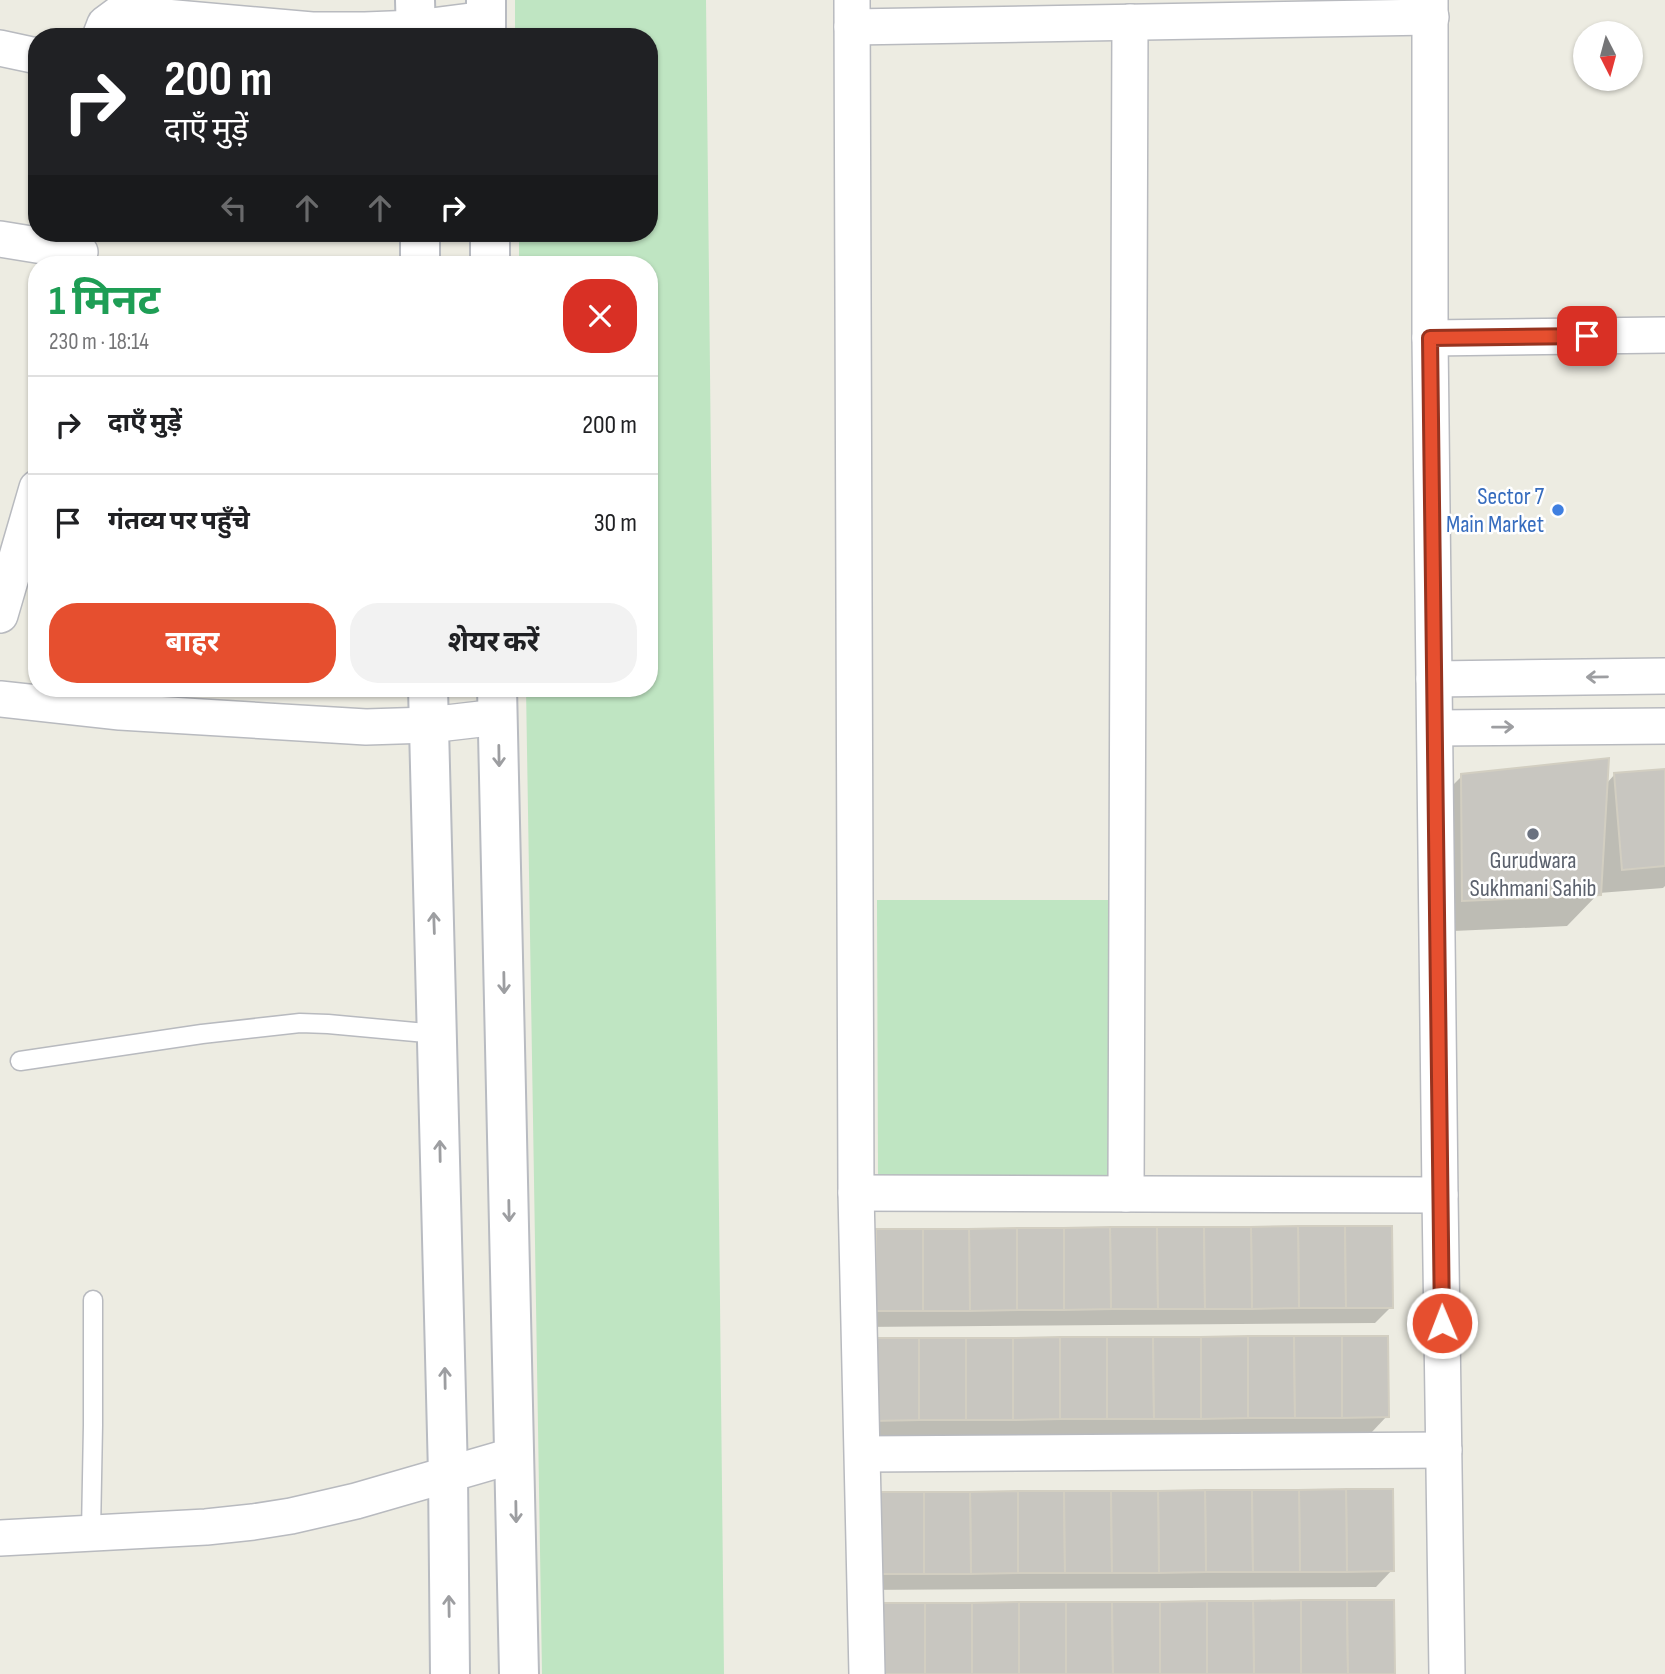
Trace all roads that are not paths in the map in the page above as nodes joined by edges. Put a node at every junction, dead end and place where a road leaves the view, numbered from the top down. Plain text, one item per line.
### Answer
1 (1430, 9) edge
2 (852, 13) edge
3 (113, 17) edge
4 (486, 19) edge
5 (415, 22) edge
6 (1130, 22) junction
7 (281, 28) edge
8 (338, 28) edge
9 (0, 48) edge
10 (28, 54) edge
11 (0, 239) edge
12 (80, 250) edge
13 (1665, 334) edge
14 (1430, 338) junction
15 (28, 519) edge
16 (0, 615) edge
17 (1665, 676) edge
18 (1434, 679) junction
19 (0, 699) edge
20 (498, 702) edge
21 (428, 706) edge
22 (1665, 726) edge
23 (1434, 728) junction
24 (437, 1034) junction
25 (20, 1061) dead end
26 (856, 1193) junction
27 (1126, 1194) junction
28 (1440, 1195) junction
29 (93, 1300) dead end
30 (1444, 1450) junction
31 (863, 1454) junction
32 (515, 1455) junction
33 (447, 1474) junction
34 (91, 1532) junction
35 (0, 1538) edge
36 (450, 1674) edge
37 (519, 1674) edge
38 (867, 1674) edge
39 (1447, 1674) edge

1 - 6 street
1 - 14 street
2 - 6 street
2 - 26 street
3 - 7 street
4 - 5 street
5 - 8 street
6 - 27 street
9 - 10 street
11 - 12 street
13 - 14 street
14 - 18 street
15 - 16 street
17 -> 18 street
18 - 23 street
19 - 21 street
20 - 21 street
20 -> 32 street
24 -> 21 street
23 -> 22 street
23 - 28 street
24 - 25 lane
33 -> 24 street
26 - 27 street
26 - 31 street
27 - 28 street
28 - 30 street
29 - 34 lane
30 - 31 street
30 - 39 street
31 - 38 street
32 - 33 street
32 -> 37 street
33 - 34 street
36 -> 33 street
34 - 35 street

